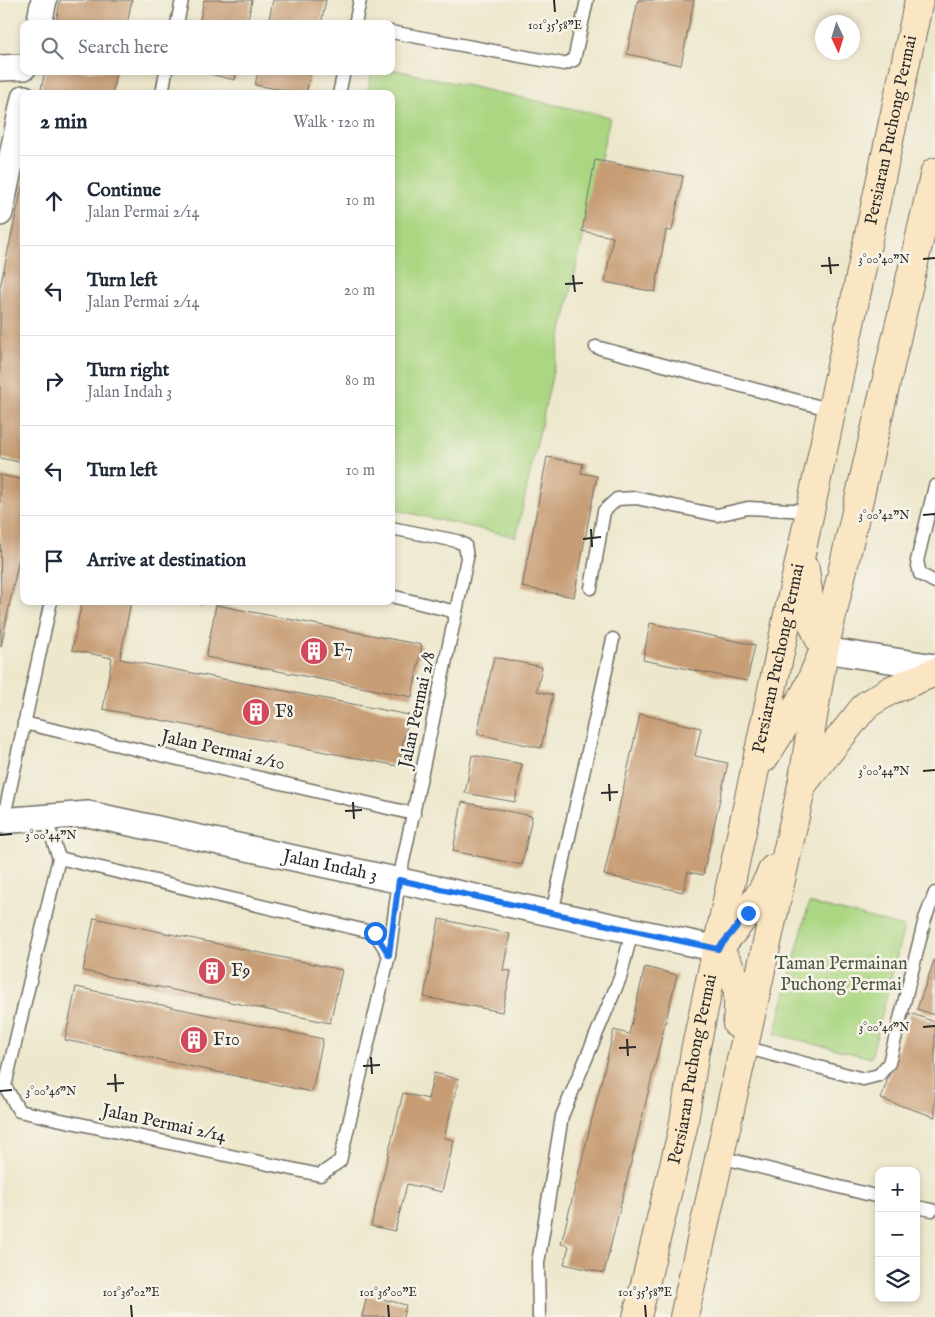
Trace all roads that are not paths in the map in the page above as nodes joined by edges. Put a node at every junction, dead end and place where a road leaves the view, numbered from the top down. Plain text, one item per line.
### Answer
1 (44, 0) edge
2 (182, 0) edge
3 (360, 0) edge
4 (587, 0) edge
5 (919, 0) edge
6 (40, 20) edge
7 (178, 20) edge
8 (356, 20) edge
9 (395, 33) edge
10 (20, 66) edge
11 (0, 68) edge
12 (28, 75) edge
13 (165, 75) edge
14 (343, 75) edge
15 (25, 90) edge
16 (163, 90) edge
17 (340, 90) edge
18 (20, 117) edge
19 (935, 172) edge
20 (0, 213) edge
21 (596, 347) dead end
22 (832, 410) junction
23 (935, 486) edge
24 (810, 511) junction
25 (395, 529) edge
26 (802, 550) junction
27 (935, 582) edge
28 (591, 588) dead end
29 (395, 597) edge
30 (50, 605) edge
31 (456, 612) junction
32 (613, 639) dead end
33 (824, 650) junction
34 (935, 667) edge
35 (935, 672) edge
36 (24, 723) junction
37 (755, 772) junction
38 (802, 785) junction
39 (414, 814) junction
40 (45, 817) junction
41 (794, 818) junction
42 (1, 821) edge
43 (59, 858) junction
44 (399, 880) junction
45 (935, 893) edge
46 (552, 913) junction
47 (632, 931) junction
48 (718, 949) junction
49 (389, 955) junction
50 (744, 1047) junction
51 (736, 1088) junction
52 (720, 1158) junction
53 (875, 1196) edge
54 (920, 1207) edge
55 (932, 1210) dead end
56 (539, 1317) edge
57 (637, 1317) edge
58 (684, 1317) edge

1 - 6 street
2 - 7 lane
3 - 8 lane
4 - 9 lane
5 - 22 street, Persiaran Puchong Permai
10 - 11 street
12 - 15 street
13 - 16 lane
14 - 17 lane
18 - 20 street
19 - 33 street
21 - 22 lane
22 - 24 street, Persiaran Puchong Permai
23 - 27 lane
24 - 26 street, Persiaran Puchong Permai
24 - 28 lane
25 - 31 lane, Jalan Permai 2/8
26 - 33 street
26 - 37 street, Persiaran Puchong Permai
29 - 31 lane
30 - 36 lane
31 - 39 lane, Jalan Permai 2/8
32 - 46 lane
33 - 34 street
33 - 37 street
33 - 38 street
35 - 38 street
36 - 39 lane, Jalan Permai 2/10
36 - 42 lane
37 - 48 street, Persiaran Puchong Permai
38 - 41 street
39 - 44 lane, Jalan Permai 2/8
40 - 42 street, Jalan Indah 3
40 - 43 lane
40 - 44 street, Jalan Indah 3
41 - 48 street
41 - 50 street
43 - 49 lane
43 - 49 lane, Jalan Permai 2/14
44 - 46 street, Jalan Indah 3
44 - 49 lane, Jalan Permai 2/14
45 - 50 lane
46 - 47 street, Jalan Indah 3
47 - 48 street, Jalan Indah 3
47 - 56 lane
48 - 51 street
48 - 57 street, Persiaran Puchong Permai
50 - 51 street
51 - 52 street
52 - 53 lane
52 - 58 street
54 - 55 lane

